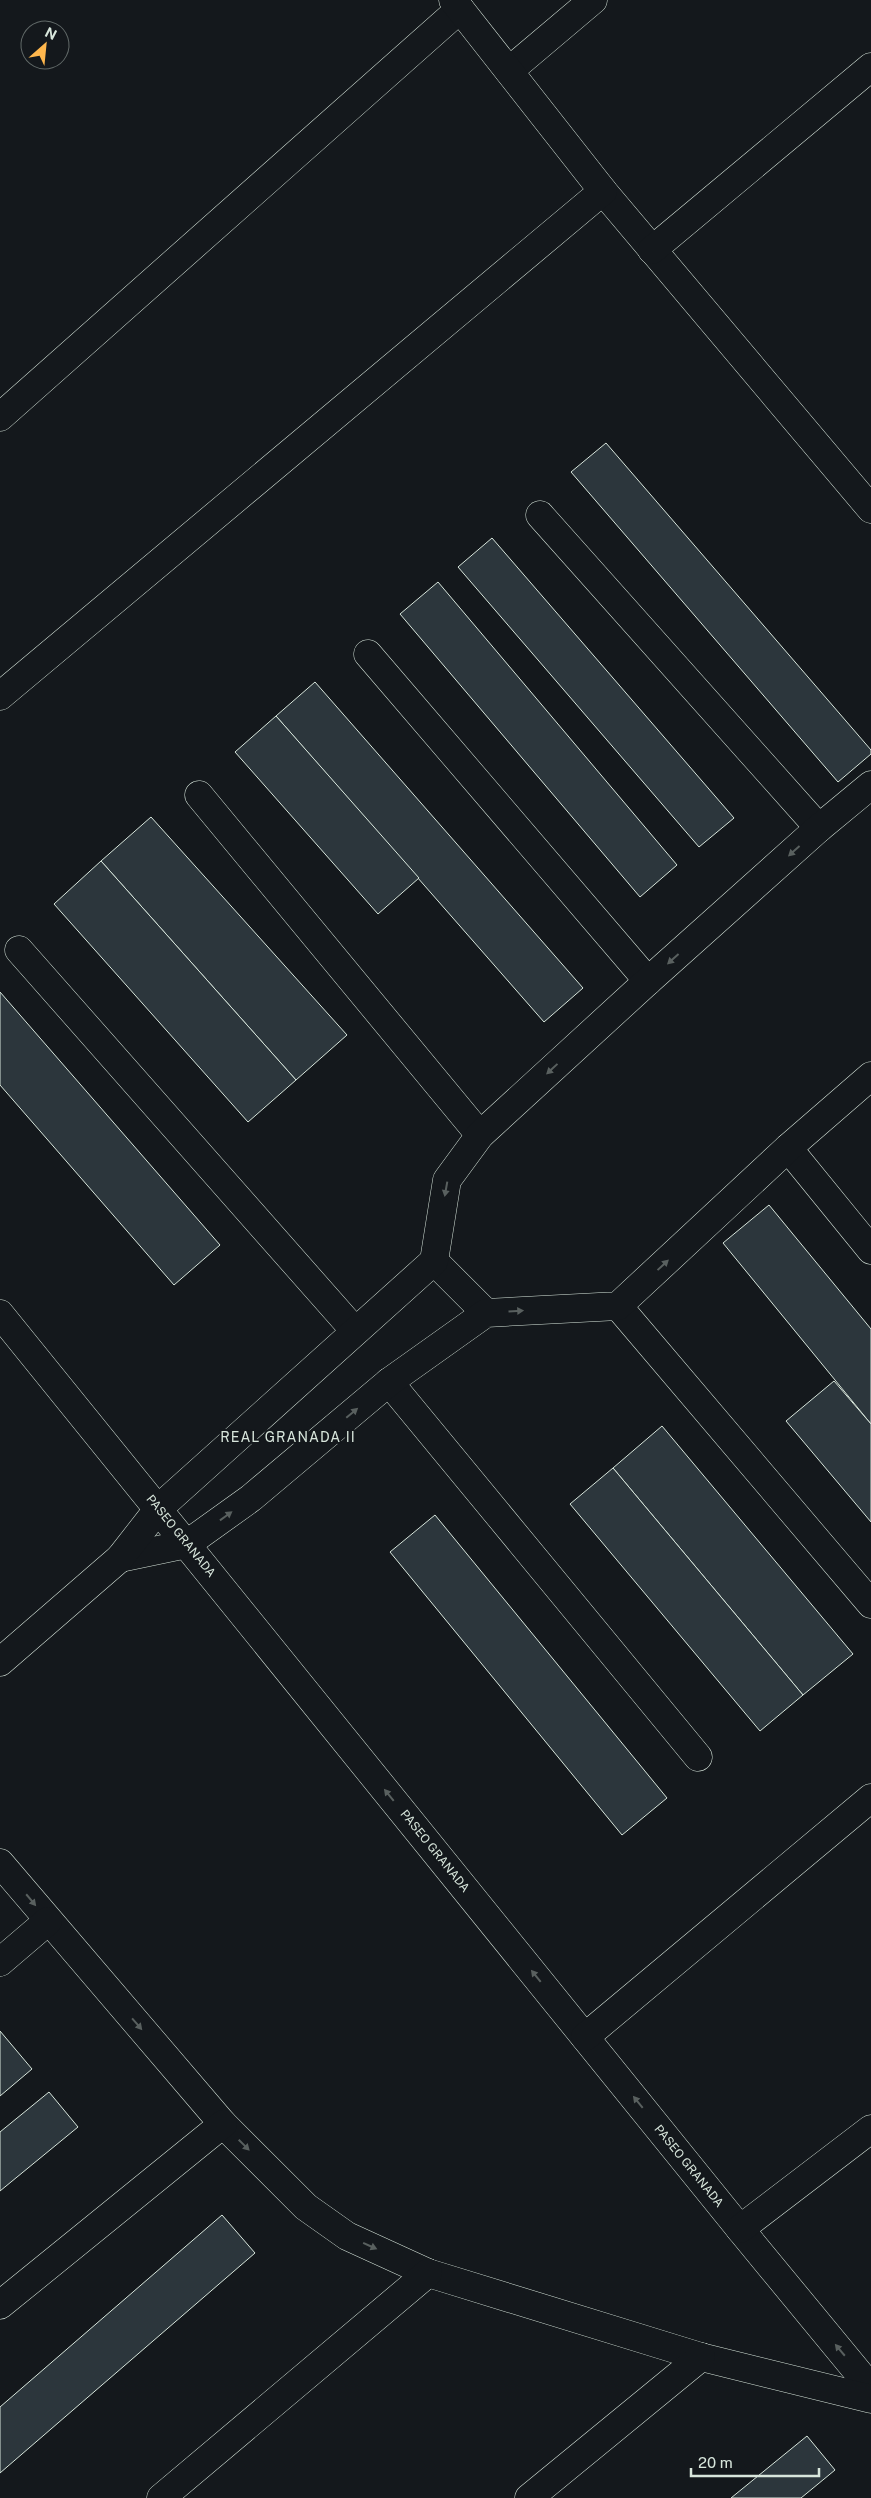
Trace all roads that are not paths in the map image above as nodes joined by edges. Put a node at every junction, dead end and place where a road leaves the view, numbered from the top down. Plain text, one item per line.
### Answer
1 (593, 0) edge
2 (456, 5) edge
3 (871, 67) edge
4 (509, 71) junction
5 (603, 191) junction
6 (652, 250) junction
7 (0, 417) edge
8 (871, 509) edge
9 (540, 515) dead end
10 (368, 654) dead end
11 (0, 696) edge
12 (871, 786) edge
13 (199, 795) dead end
14 (819, 828) junction
15 (19, 950) dead end
16 (648, 981) junction
17 (871, 1076) edge
18 (480, 1135) junction
19 (788, 1148) junction
20 (871, 1250) edge
21 (434, 1261) junction
22 (618, 1306) junction
23 (486, 1313) junction
24 (0, 1314) edge
25 (355, 1331) junction
26 (389, 1382) junction
27 (159, 1508) junction
28 (187, 1544) junction
29 (120, 1558) junction
30 (871, 1604) edge
31 (0, 1662) edge
32 (698, 1757) dead end
33 (871, 1798) edge
34 (0, 1863) edge
35 (48, 1921) junction
36 (0, 1962) edge
37 (585, 2037) junction
38 (223, 2124) junction
39 (871, 2129) edge
40 (740, 2229) junction
41 (428, 2273) junction
42 (0, 2305) edge
43 (701, 2357) junction
44 (871, 2388) edge
45 (871, 2399) edge
46 (161, 2498) edge
47 (529, 2498) edge

1 - 4 street
2 - 4 street
2 - 7 street
3 - 6 street
4 - 5 street
5 - 6 street
5 - 11 street
6 - 8 street
9 - 14 street
10 - 16 street
12 - 14 street
13 - 18 street
14 -> 16 street
15 - 25 street
16 -> 18 street
17 - 19 street
18 -> 21 street
19 - 20 street
22 -> 19 street
21 - 23 street
21 - 25 street
23 -> 22 street
22 - 30 street
23 - 26 street
24 - 27 street, PASEO GRANADA
25 - 27 street
28 -> 26 street
26 - 32 street
27 - 28 street, PASEO GRANADA
27 - 29 street
28 - 29 street
37 -> 28 street, PASEO GRANADA
29 - 31 street
33 - 37 street
34 -> 35 street
35 - 36 street
35 -> 38 street
40 -> 37 street, PASEO GRANADA
38 -> 41 street
38 - 42 street
39 - 40 street
44 -> 40 street, PASEO GRANADA
41 - 43 street
41 - 46 street
43 - 45 street
43 - 47 street

